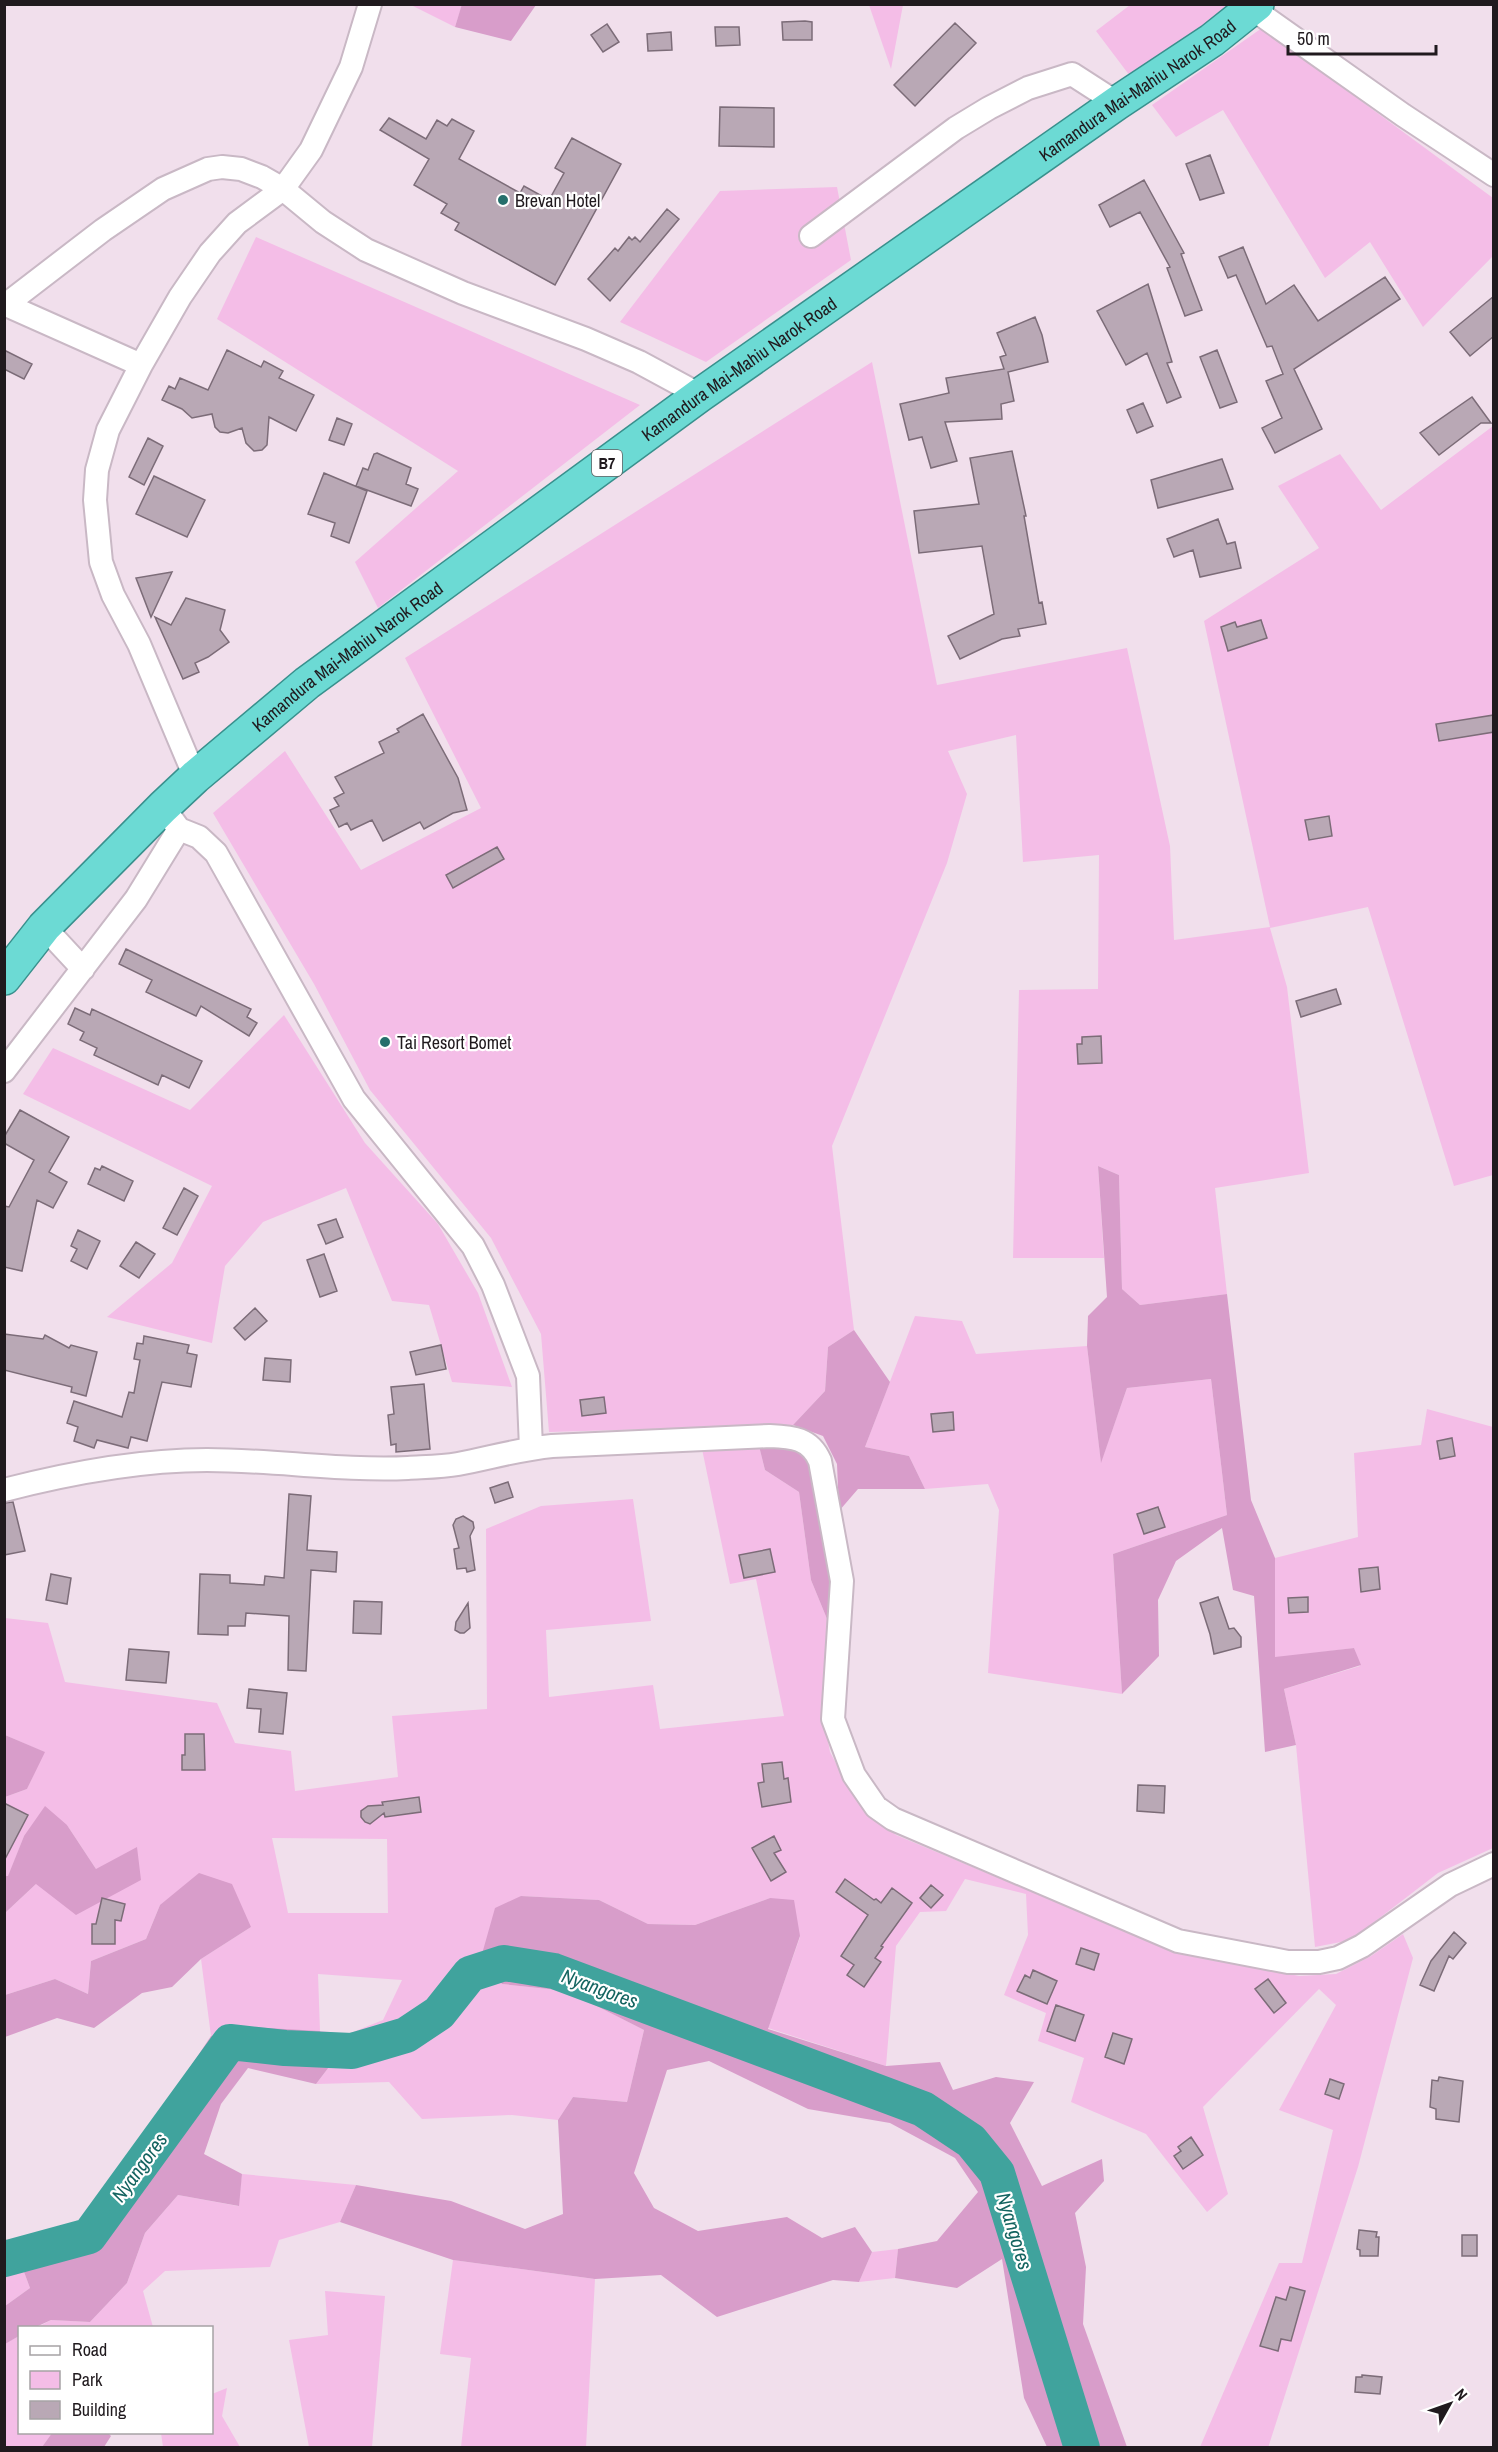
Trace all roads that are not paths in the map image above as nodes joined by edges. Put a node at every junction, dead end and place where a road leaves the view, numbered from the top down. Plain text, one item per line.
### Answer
1 (370, 4) edge
2 (1255, 7) edge
3 (1118, 103) junction
4 (1494, 175) edge
5 (283, 189) junction
6 (811, 236) dead end
7 (5, 305) edge
8 (141, 364) junction
9 (700, 395) junction
10 (195, 777) junction
11 (171, 818) junction
12 (44, 927) junction
13 (83, 969) junction
14 (4, 978) edge
15 (4, 1071) edge
16 (531, 1448) junction
17 (4, 1490) edge
18 (1494, 1864) edge

1 - 5 street
2 - 3 highway, Kamandura Mai-Mahiu Narok Road / B7
2 - 4 street
3 - 6 street
3 - 9 highway, Kamandura Mai-Mahiu Narok Road / B7
5 - 7 street
5 - 8 street
5 - 9 street
7 - 8 street
8 - 10 street
9 - 10 highway, Kamandura Mai-Mahiu Narok Road / B7
10 - 11 highway, Kamandura Mai-Mahiu Narok Road / B7
11 - 12 highway, Kamandura Mai-Mahiu Narok Road / B7
11 - 13 street
11 - 16 street
12 - 13 street
12 - 14 highway, Kamandura Mai-Mahiu Narok Road / B7
13 - 15 street
16 - 17 street
16 - 18 street

